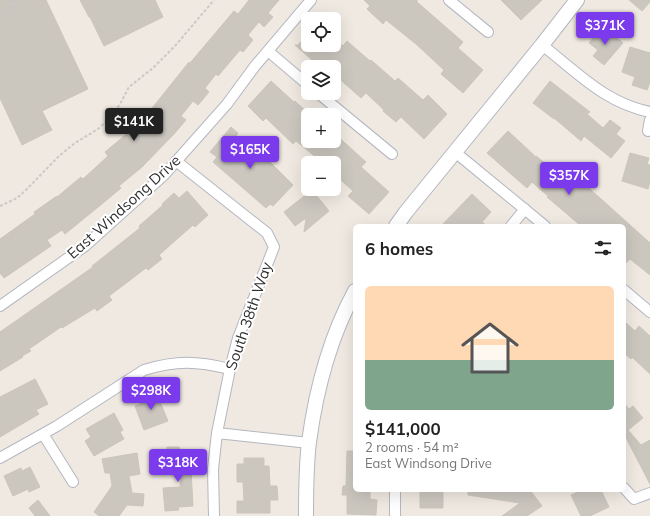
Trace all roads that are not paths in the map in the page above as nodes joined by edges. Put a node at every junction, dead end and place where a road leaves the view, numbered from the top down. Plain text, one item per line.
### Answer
1 (311, 0) edge
2 (449, 0) edge
3 (577, 0) edge
4 (488, 32) dead end
5 (542, 45) junction
6 (268, 52) junction
7 (301, 78) edge
8 (326, 100) edge
9 (650, 112) edge
10 (650, 120) edge
11 (648, 131) dead end
12 (455, 152) junction
13 (392, 154) dead end
14 (176, 161) junction
15 (525, 209) junction
16 (397, 224) edge
17 (513, 224) edge
18 (544, 224) edge
19 (626, 292) edge
20 (353, 295) edge
21 (0, 306) edge
22 (650, 312) edge
23 (230, 369) junction
24 (217, 433) junction
25 (44, 434) junction
26 (309, 443) junction
27 (0, 458) edge
28 (73, 482) dead end
29 (626, 490) edge
30 (395, 492) edge
31 (650, 493) edge
32 (214, 516) edge
33 (306, 516) edge
34 (395, 516) edge

1 - 6 street, East Windsong Drive
2 - 4 street
3 - 5 street
5 - 9 street
5 - 12 street
6 - 7 street
6 - 14 street, East Windsong Drive
8 - 13 street
10 - 11 street
12 - 15 street
12 - 16 street
14 - 21 street, East Windsong Drive
14 - 23 street, South 38th Way
15 - 17 street
15 - 18 street
19 - 22 street
20 - 26 street
23 - 24 street, South 38th Way
23 - 25 street
24 - 26 street
24 - 32 street, South 38th Way
25 - 27 street
25 - 28 street
26 - 33 street
29 - 31 street
30 - 34 street

